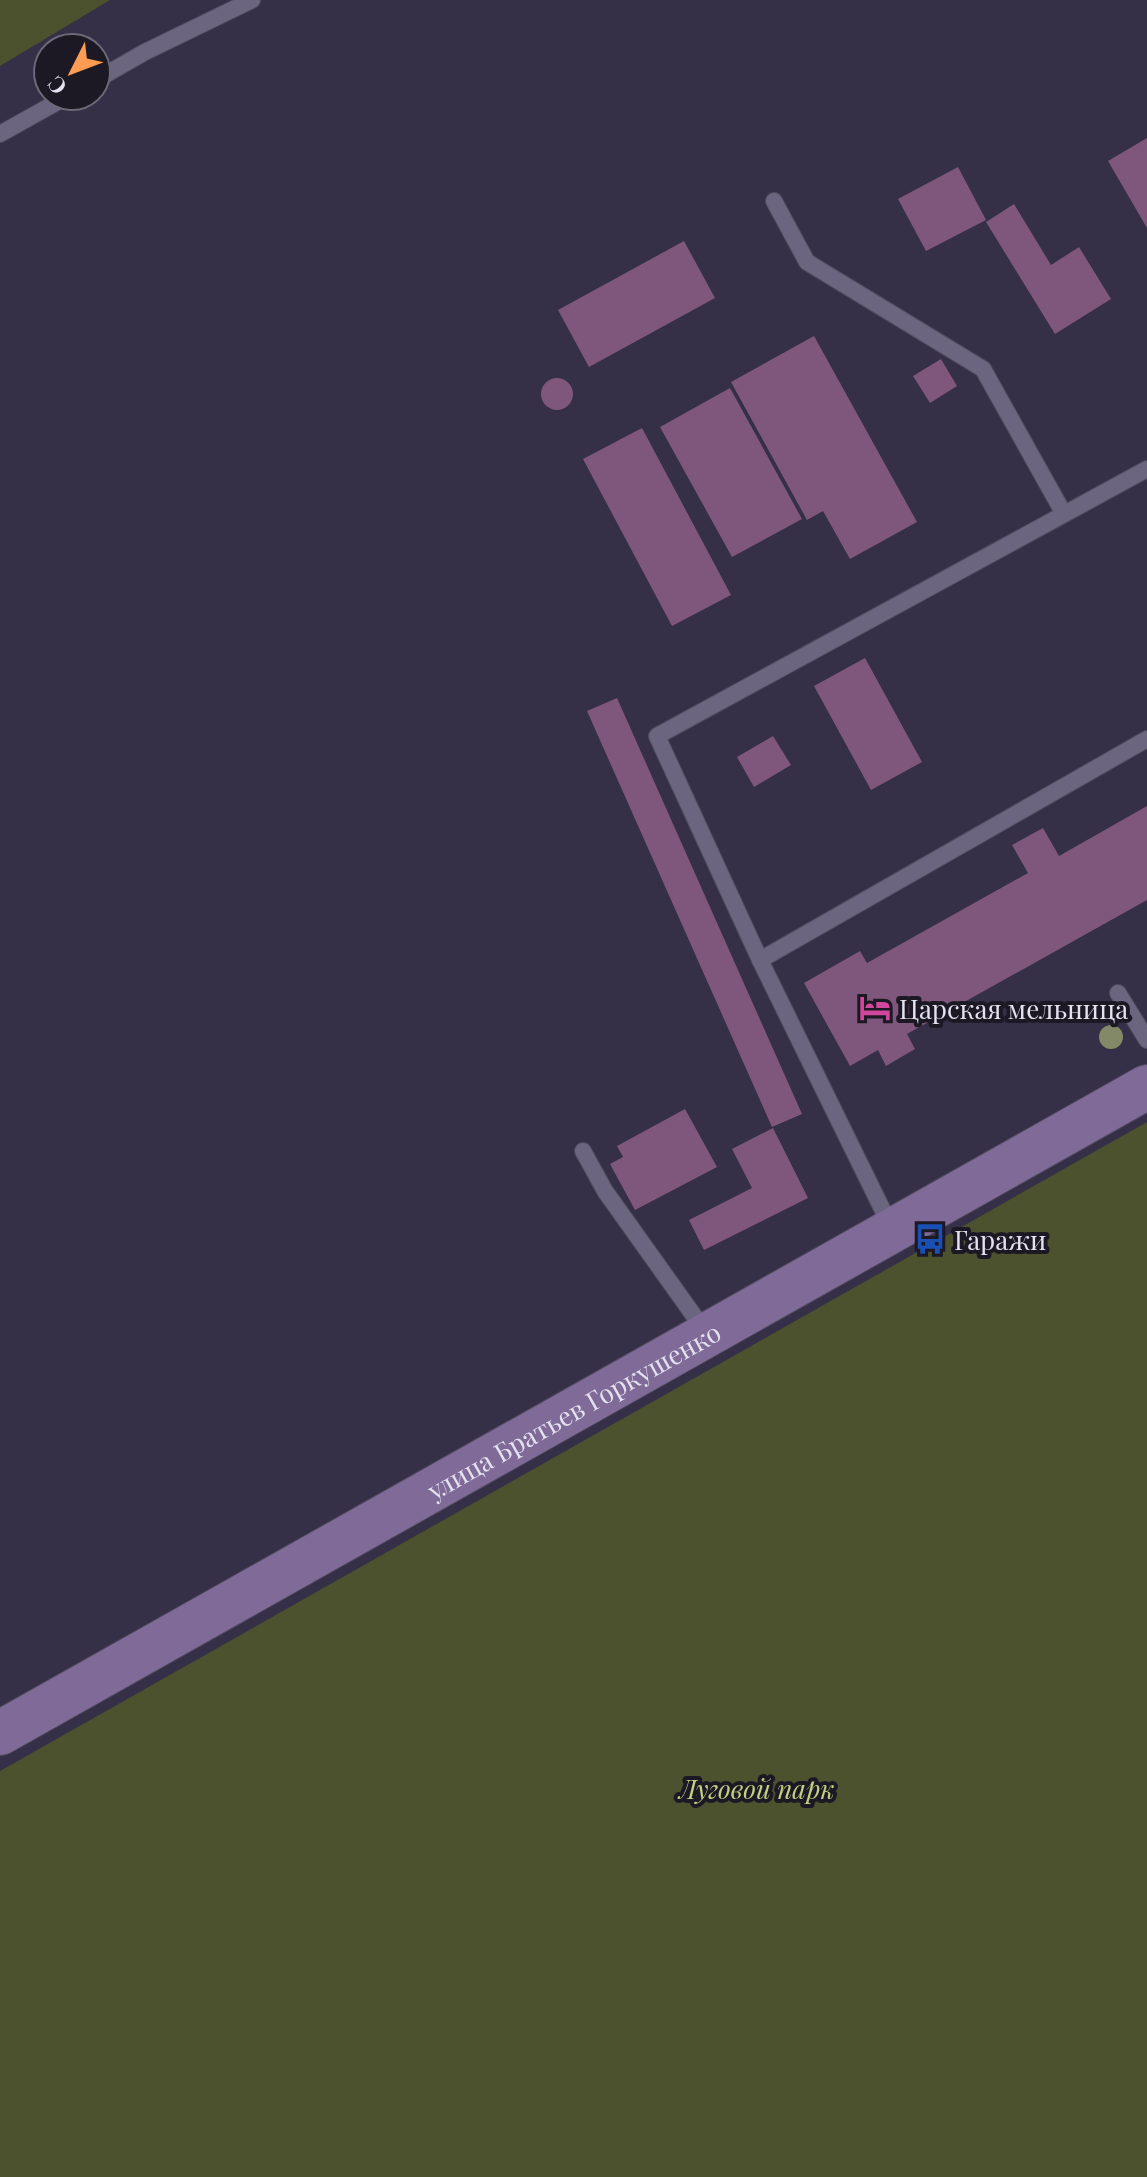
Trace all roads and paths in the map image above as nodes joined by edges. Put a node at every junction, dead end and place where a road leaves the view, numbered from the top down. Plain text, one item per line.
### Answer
1 (252, 0) edge
2 (112, 71) edge
3 (39, 112) edge
4 (0, 134) edge
5 (774, 201) dead end
6 (1147, 469) edge
7 (1064, 514) junction
8 (1147, 739) edge
9 (760, 960) junction
10 (1118, 993) dead end
11 (1147, 1040) edge
12 (1147, 1087) edge
13 (583, 1151) dead end
14 (893, 1231) junction
15 (708, 1336) junction
16 (0, 1733) edge

1 - 2 lane
3 - 4 lane
5 - 7 lane
6 - 7 lane
7 - 9 lane
8 - 9 lane
9 - 14 lane
10 - 11 lane
12 - 14 street, улица Братьев Горкушенко
13 - 15 lane
14 - 15 street, улица Братьев Горкушенко
15 - 16 street, улица Братьев Горкушенко

